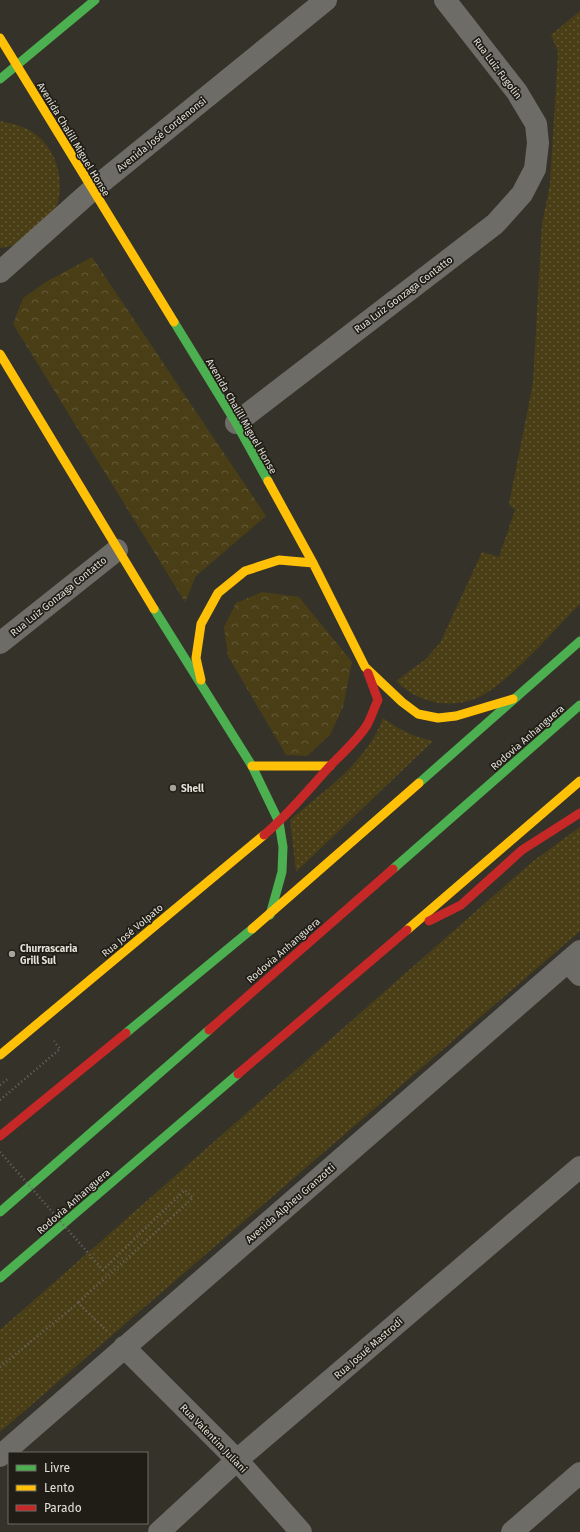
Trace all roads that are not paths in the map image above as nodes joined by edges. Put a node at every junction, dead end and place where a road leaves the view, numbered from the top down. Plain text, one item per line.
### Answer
1 (95, 0) edge
2 (326, 0) edge
3 (445, 0) edge
4 (0, 38) edge
5 (16, 65) junction
6 (0, 79) edge
7 (538, 143) joint
8 (92, 190) junction
9 (0, 272) edge
10 (0, 354) edge
11 (236, 423) junction
12 (117, 550) junction
13 (313, 563) junction
14 (570, 638) dead end
15 (580, 640) edge
16 (0, 643) edge
17 (365, 667) junction
18 (522, 691) junction
19 (204, 692) junction
20 (513, 699) junction
21 (580, 705) edge
22 (252, 766) junction
23 (330, 766) junction
24 (580, 781) edge
25 (580, 813) edge
26 (279, 822) junction
27 (270, 914) junction
28 (398, 937) junction
29 (576, 963) edge
30 (0, 1055) edge
31 (0, 1136) edge
32 (580, 1166) edge
33 (0, 1212) edge
34 (0, 1278) edge
35 (124, 1347) junction
36 (0, 1456) edge
37 (237, 1460) junction
38 (580, 1473) edge
39 (159, 1532) edge
40 (301, 1532) edge
41 (512, 1532) edge

1 - 5 main road
2 - 8 street, Avenida José Cordenonsi
3 - 7 street, Rua Luiz Fugolin
4 - 5 main road, Avenida Chalill Miguel Honse
5 - 6 main road
5 - 8 main road, Avenida Chalill Miguel Honse
7 - 11 street, Rua Luiz Gonzaga Contatto
8 - 9 street, Avenida José Cordenonsi
8 - 11 main road, Avenida Chalill Miguel Honse
10 - 12 main road
11 - 13 main road, Avenida Chalill Miguel Honse
12 - 16 street, Rua Luiz Gonzaga Contatto
12 - 19 main road
13 - 17 main road, Avenida Chalill Miguel Honse
13 - 19 main road
14 - 18 main road
15 - 18 main road
17 - 20 main road, Avenida Chalill Miguel Honse
17 - 23 main road, Rua José Volpato
18 - 20 main road
19 - 22 main road
20 - 27 main road
21 - 33 main road, Rodovia Anhanguera
22 - 23 main road
22 - 26 main road
23 - 26 main road, Rua José Volpato
24 - 28 main road, Rodovia Anhanguera
25 - 28 main road
26 - 27 main road
26 - 30 main road, Rua José Volpato
27 - 31 main road
28 - 34 main road, Rodovia Anhanguera
29 - 35 street, Avenida Alpheu Granzotti
32 - 37 street, Rua Josué Mastrodi
35 - 36 street, Avenida Alpheu Granzotti
35 - 37 street, Rua Valentim Juliani
37 - 39 street, Rua Josué Mastrodi
37 - 40 street, Rua Valentim Juliani
38 - 41 street

